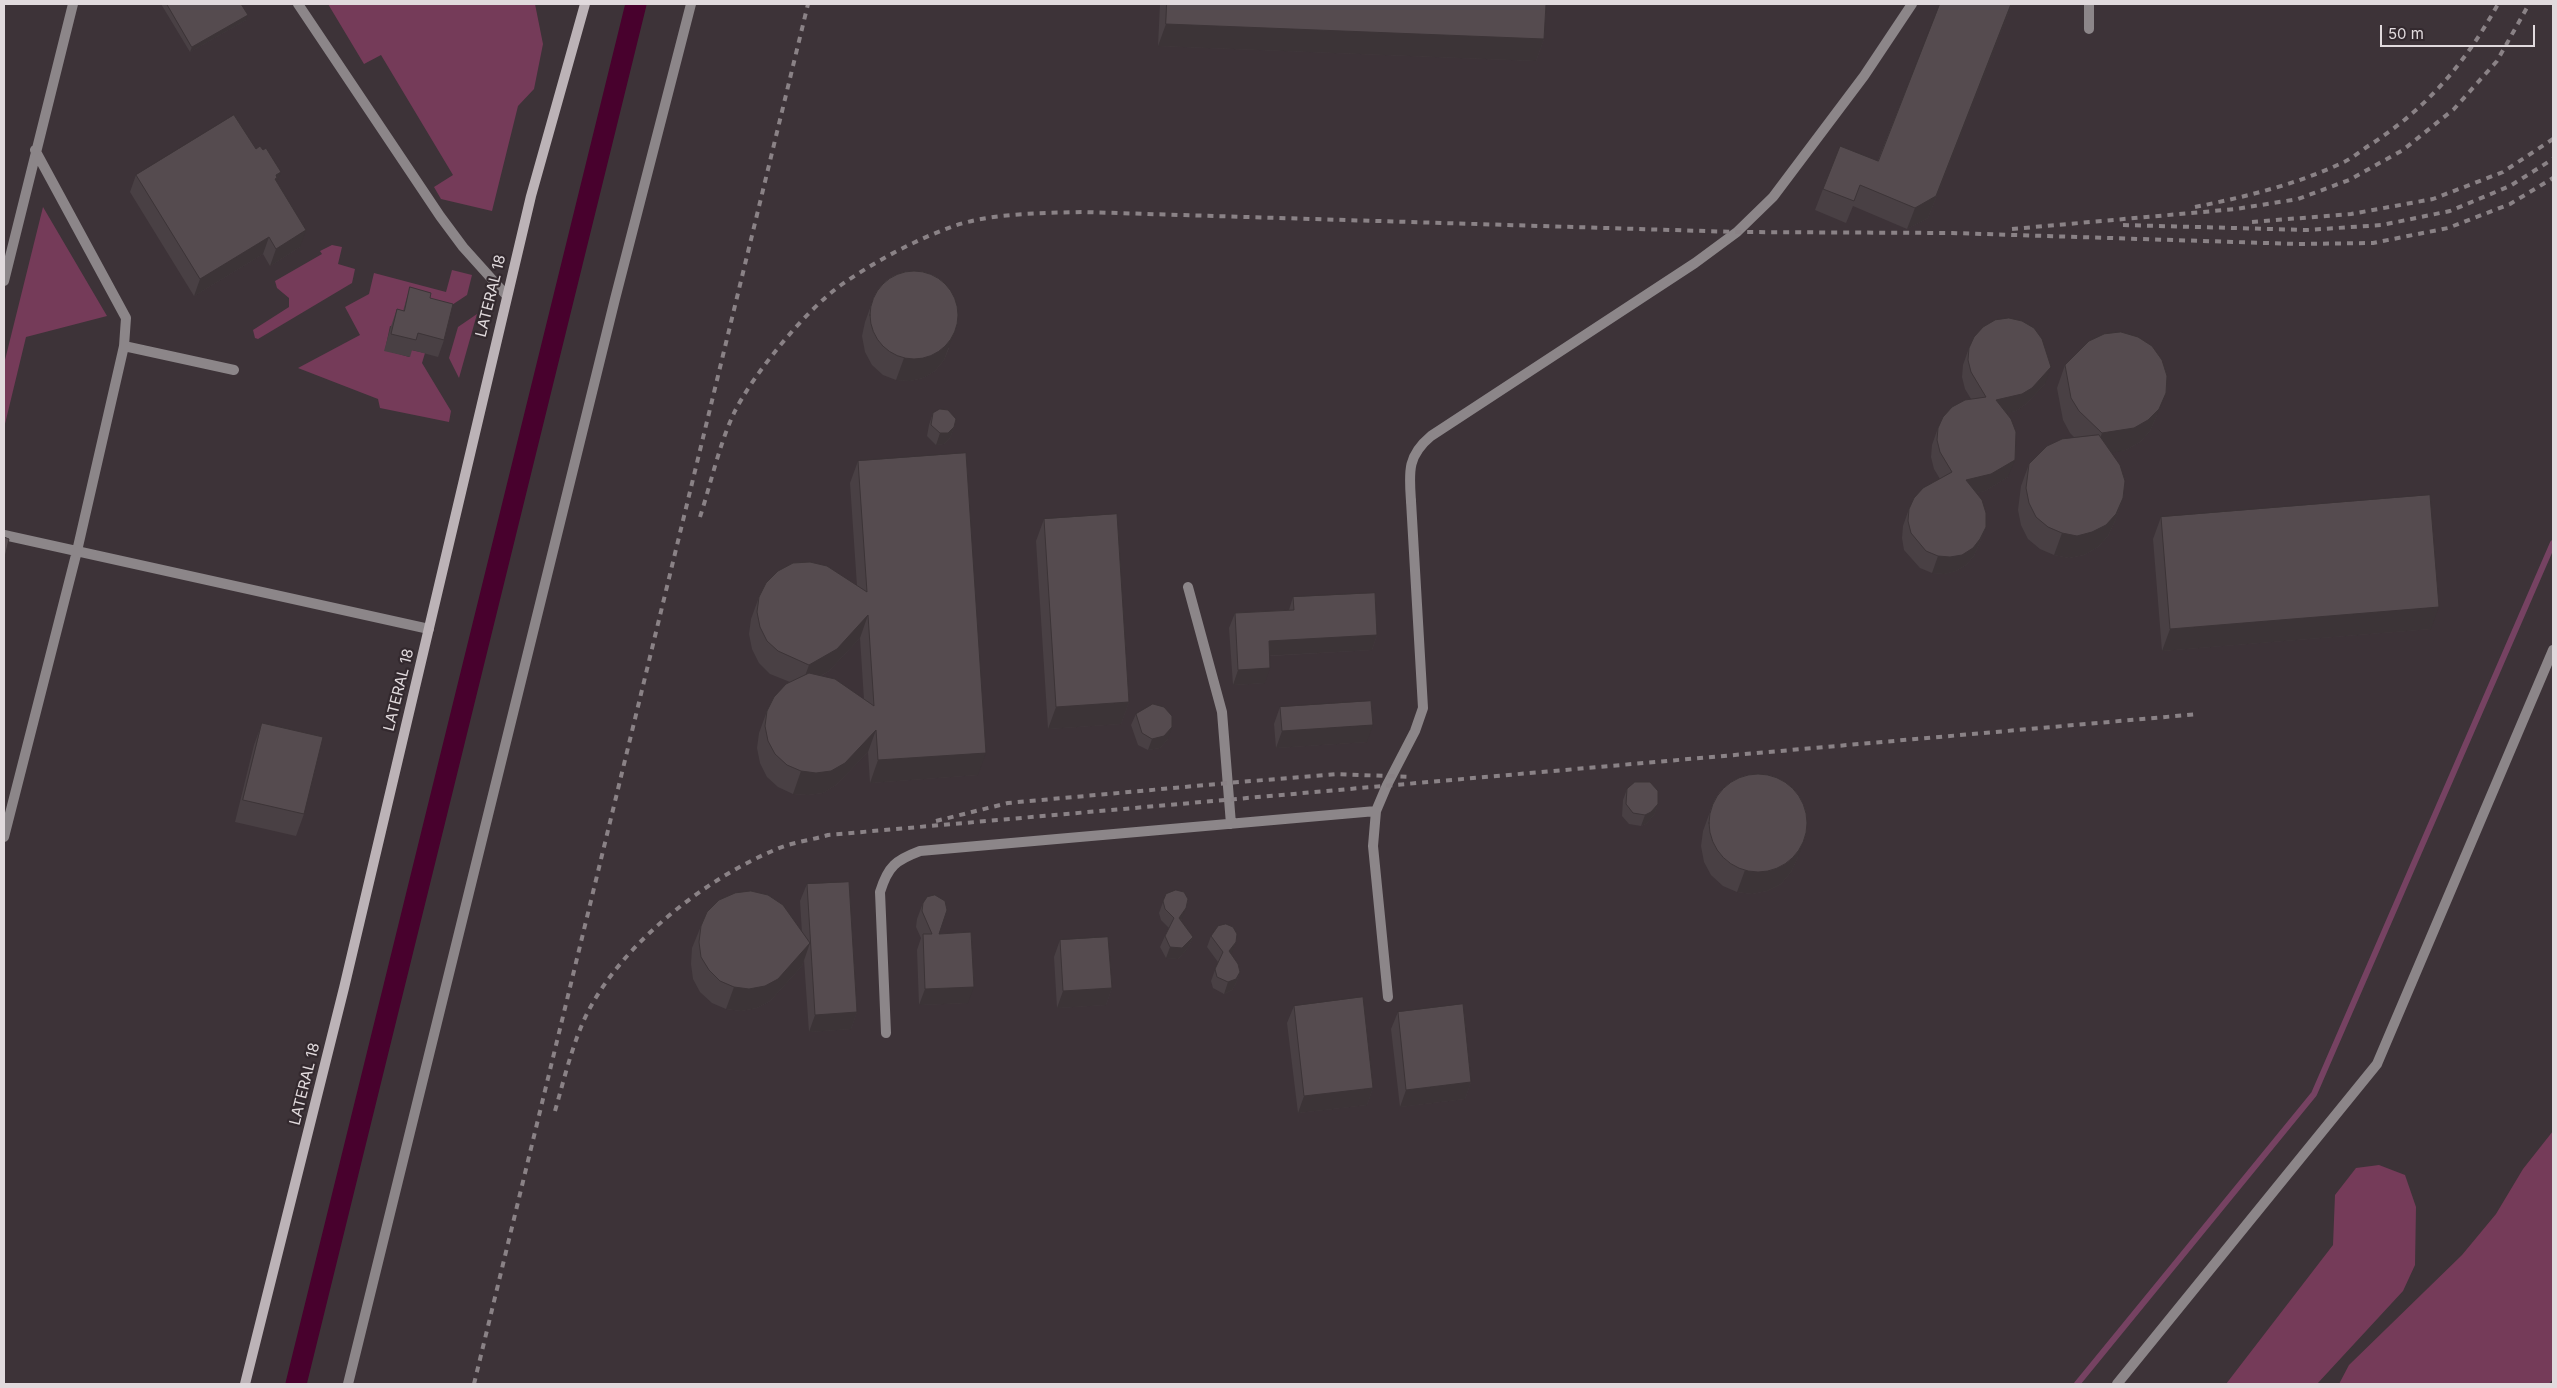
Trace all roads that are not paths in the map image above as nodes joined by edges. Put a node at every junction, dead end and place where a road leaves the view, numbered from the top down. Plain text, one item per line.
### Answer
1 (73, 4) edge
2 (298, 4) edge
3 (585, 4) edge
4 (691, 4) edge
5 (1912, 4) edge
6 (2089, 4) edge
7 (2089, 28) dead end
8 (35, 150) junction
9 (4, 280) edge
10 (507, 296) junction
11 (124, 346) junction
12 (234, 370) dead end
13 (4, 535) edge
14 (77, 551) junction
15 (1188, 586) dead end
16 (429, 629) junction
17 (2553, 650) edge
18 (1376, 811) junction
19 (1231, 824) junction
20 (4, 837) edge
21 (1388, 997) dead end
22 (886, 1033) dead end
23 (245, 1384) edge
24 (348, 1384) edge
25 (2117, 1384) edge

1 - 8 street
2 - 10 street
3 - 10 street, LATERAL 18
4 - 24 street
5 - 18 street
6 - 7 street
8 - 9 street
8 - 11 street
10 - 16 street, LATERAL 18
11 - 12 street
11 - 14 street
13 - 14 street
14 - 16 street
14 - 20 street
15 - 19 street
16 - 23 street, LATERAL 18
17 - 25 street
18 - 19 street
18 - 21 street
19 - 22 street

